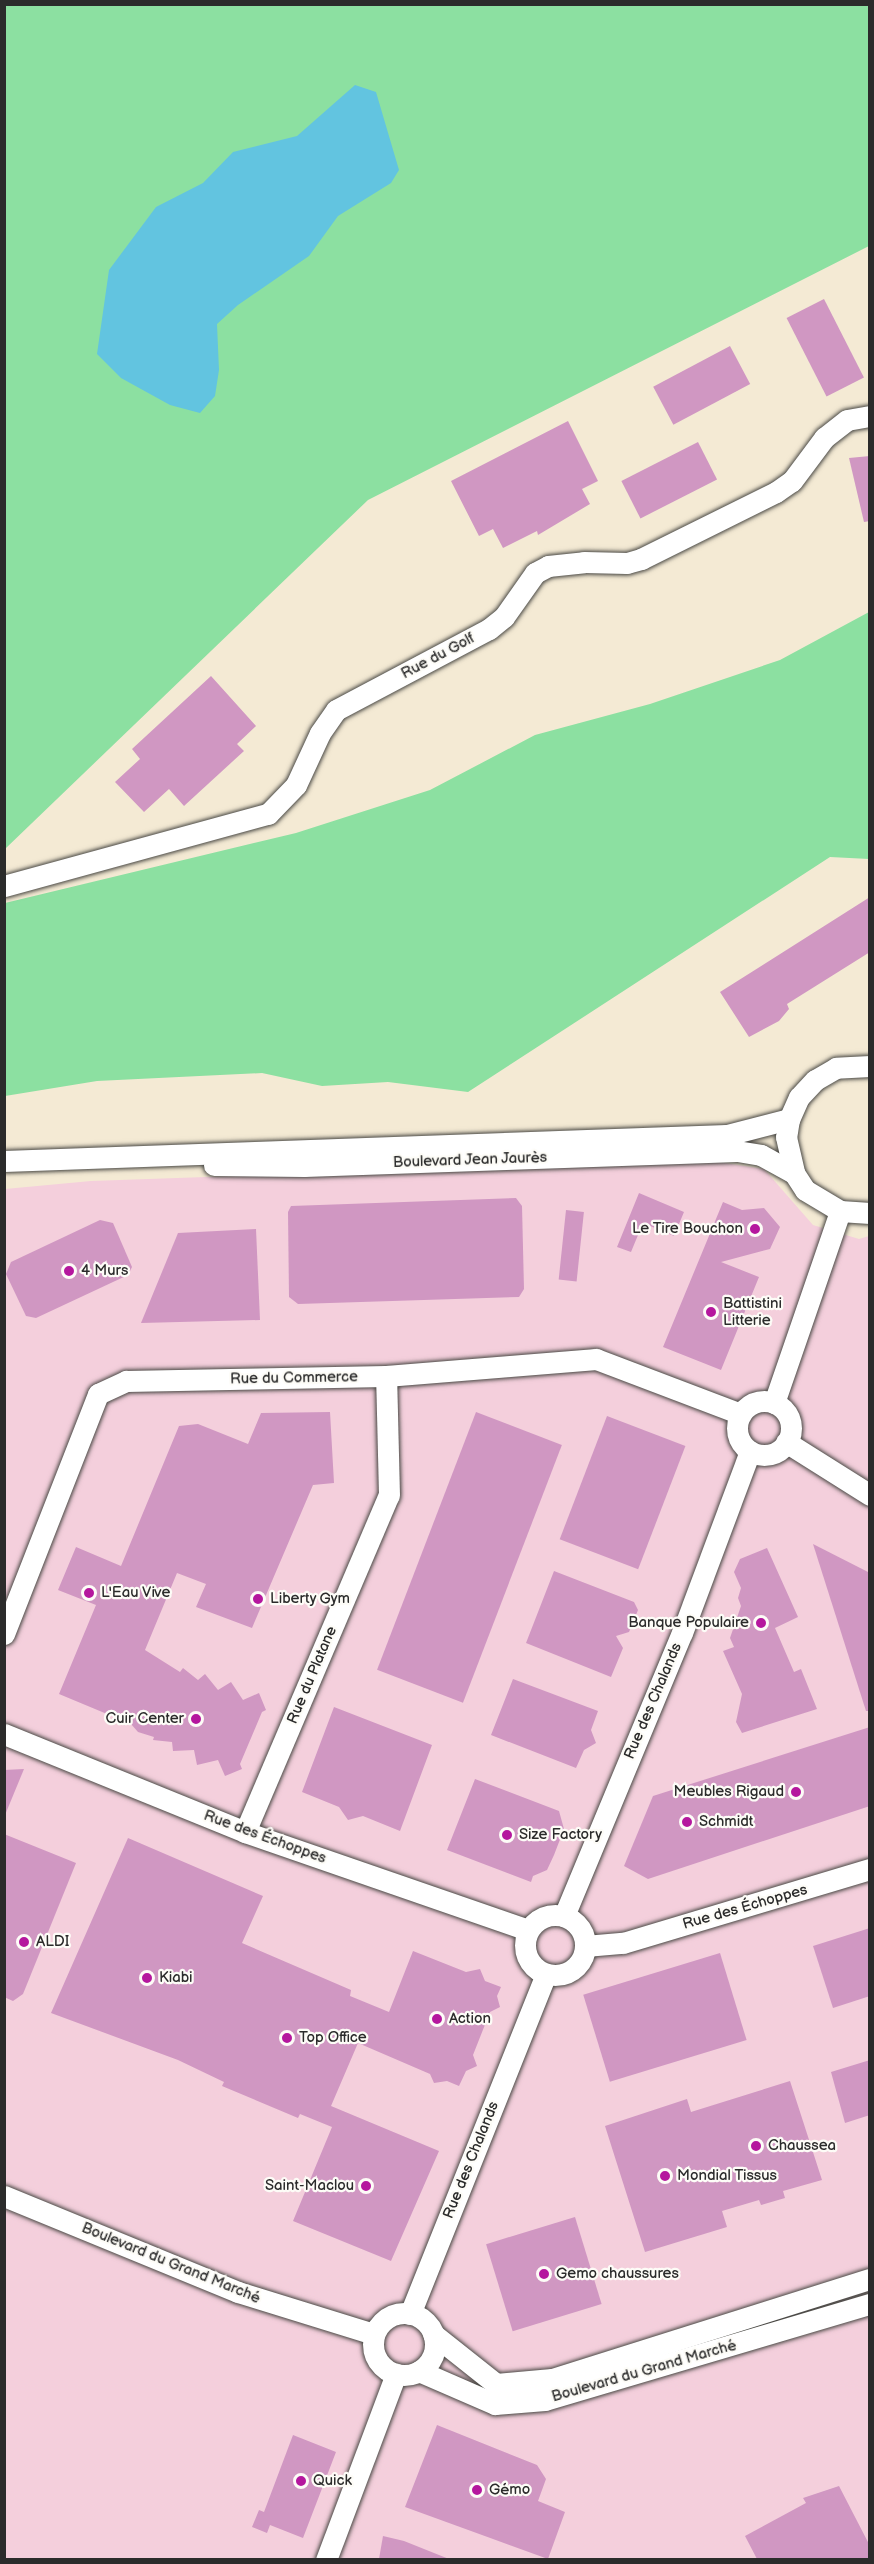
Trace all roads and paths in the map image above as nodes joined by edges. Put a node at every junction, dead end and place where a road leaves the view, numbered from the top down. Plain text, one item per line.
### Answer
1 (870, 416) edge
2 (4, 886) edge
3 (870, 1066) edge
4 (789, 1119) junction
5 (143, 1155) junction
6 (4, 1161) edge
7 (794, 1173) junction
8 (840, 1211) junction
9 (870, 1213) edge
10 (386, 1376) junction
11 (774, 1403) junction
12 (741, 1414) junction
13 (786, 1442) junction
14 (750, 1451) junction
15 (870, 1495) edge
16 (4, 1634) edge
17 (4, 1734) edge
18 (245, 1832) junction
19 (870, 1869) edge
20 (564, 1916) junction
21 (528, 1930) junction
22 (585, 1946) junction
23 (546, 1974) junction
24 (4, 2196) edge
25 (870, 2279) edge
26 (870, 2304) edge
27 (410, 2314) junction
28 (374, 2334) junction
29 (433, 2334) junction
30 (419, 2371) junction
31 (396, 2374) junction
32 (326, 2559) edge

1 - 2 street, Rue du Golf
3 - 4 street
4 - 5 street, Boulevard Jean Jaurès
4 - 7 street
5 - 6 street, Boulevard Jean Jaurès
5 - 7 street, Boulevard Jean Jaurès
7 - 8 street
8 - 9 street
8 - 11 street
10 - 12 street, Rue du Commerce
10 - 16 street, Rue du Commerce
10 - 18 street, Rue du Platane
11 - 12 street
11 - 13 street
12 - 14 street
13 - 14 street
13 - 15 street
14 - 20 street, Rue des Chalands
17 - 18 street, Rue des Échoppes
18 - 21 street, Rue des Échoppes
19 - 22 street, Rue des Échoppes
20 - 21 street
20 - 22 street
21 - 23 street
22 - 23 street
23 - 27 street, Rue des Chalands
24 - 28 street, Boulevard du Grand Marché
25 - 29 street, Boulevard du Grand Marché
26 - 30 street, Boulevard du Grand Marché
27 - 28 street
27 - 29 street
28 - 31 street
29 - 30 street
30 - 31 street
31 - 32 street

